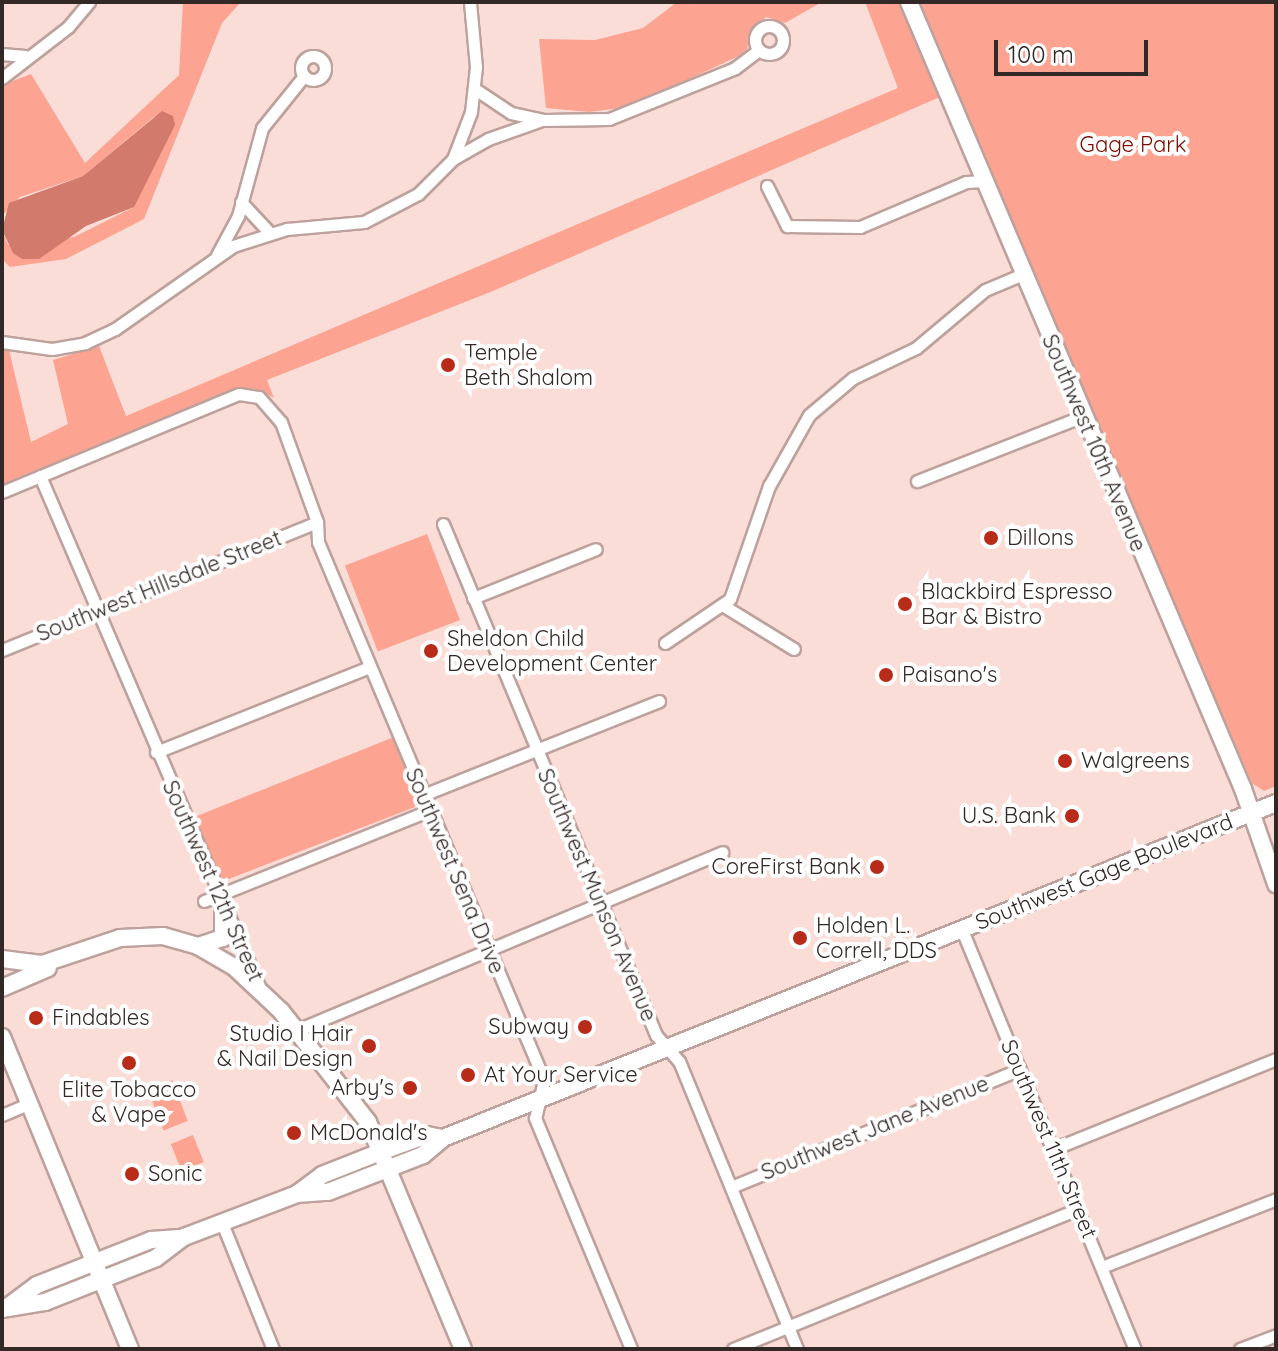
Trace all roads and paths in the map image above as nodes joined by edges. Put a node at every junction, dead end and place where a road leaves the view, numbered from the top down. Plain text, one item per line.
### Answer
1 (89, 2) edge
2 (470, 2) edge
3 (909, 2) edge
4 (759, 50) dead end
5 (2, 54) edge
6 (25, 56) junction
7 (304, 76) dead end
8 (2, 78) edge
9 (475, 89) junction
10 (544, 120) junction
11 (453, 159) junction
12 (984, 181) junction
13 (767, 186) dead end
14 (241, 201) junction
15 (270, 233) junction
16 (216, 257) junction
17 (1023, 274) junction
18 (2, 342) edge
19 (1083, 416) junction
20 (40, 476) junction
21 (917, 481) dead end
22 (2, 492) edge
23 (317, 522) junction
24 (443, 524) dead end
25 (596, 549) dead end
26 (473, 598) junction
27 (724, 606) junction
28 (97, 611) junction
29 (665, 643) dead end
30 (794, 649) dead end
31 (2, 650) edge
32 (370, 667) junction
33 (659, 701) dead end
34 (537, 749) junction
35 (156, 752) junction
36 (423, 795) junction
37 (1276, 803) edge
38 (430, 810) junction
39 (1250, 813) junction
40 (722, 852) dead end
41 (1276, 884) edge
42 (204, 901) dead end
43 (600, 901) junction
44 (220, 902) junction
45 (962, 930) junction
46 (100, 944) junction
47 (198, 946) junction
48 (487, 948) junction
49 (2, 959) edge
50 (2, 988) edge
51 (265, 996) junction
52 (297, 1030) junction
53 (2, 1037) edge
54 (668, 1048) junction
55 (1276, 1059) edge
56 (1020, 1069) junction
57 (540, 1099) junction
58 (30, 1103) junction
59 (2, 1115) edge
60 (443, 1138) junction
61 (1053, 1149) junction
62 (383, 1151) junction
63 (390, 1168) junction
64 (731, 1187) junction
65 (297, 1194) junction
66 (1276, 1199) edge
67 (1078, 1209) junction
68 (222, 1223) junction
69 (184, 1237) junction
70 (94, 1262) junction
71 (1102, 1267) junction
72 (101, 1279) junction
73 (5, 1308) edge
74 (789, 1327) junction
75 (1276, 1335) edge
76 (130, 1349) edge
77 (273, 1349) edge
78 (463, 1349) edge
79 (631, 1349) edge
80 (733, 1349) edge
81 (797, 1349) edge
82 (1135, 1349) edge
83 (1240, 1349) edge

1 - 6 street
2 - 9 street
3 - 12 main road, Southwest 10th Avenue
4 - 10 street
5 - 6 street
6 - 8 street
7 - 14 street
9 - 10 street
9 - 11 street
10 - 11 street
11 - 15 street
12 - 13 street
12 - 17 main road, Southwest 10th Avenue
14 - 15 street
14 - 16 street
15 - 16 street
16 - 18 street
17 - 19 main road, Southwest 10th Avenue
17 - 27 street
19 - 21 street
19 - 39 main road, Southwest 10th Avenue
20 - 22 street
20 - 23 street, Southwest Sena Drive
20 - 28 street, Southwest 12th Street
23 - 28 street, Southwest Hillsdale Street
23 - 32 street, Southwest Sena Drive
24 - 26 street, Southwest Munson Avenue
25 - 26 street
26 - 34 street, Southwest Munson Avenue
27 - 29 street
27 - 30 street
28 - 31 street, Southwest Hillsdale Street
28 - 35 street, Southwest 12th Street
32 - 35 street
32 - 36 street, Southwest Sena Drive
33 - 34 street
34 - 36 street
34 - 43 street, Southwest Munson Avenue
35 - 44 street, Southwest 12th Street
36 - 38 street, Southwest Sena Drive
37 - 39 main road, Southwest Gage Boulevard
38 - 44 street
38 - 48 street, Southwest Sena Drive
39 - 41 main road, Southwest 10th Avenue
39 - 45 main road, Southwest Gage Boulevard
40 - 43 street
42 - 44 street
43 - 48 street
43 - 54 street, Southwest Munson Avenue
44 - 47 main road
44 - 51 street, Southwest 12th Street
45 - 54 main road, Southwest Gage Boulevard
45 - 56 street, Southwest 11th Street
46 - 47 main road
46 - 49 main road
46 - 50 main road
47 - 51 main road
48 - 52 street
48 - 57 street, Southwest Sena Drive
51 - 52 main road, Southwest 12th Street
52 - 62 main road, Southwest 12th Street
53 - 58 main road
54 - 57 main road, Southwest Gage Boulevard
54 - 64 street, Southwest Munson Avenue
55 - 61 street
56 - 61 street, Southwest 11th Street
56 - 64 street, Southwest Jane Avenue
57 - 60 main road, Southwest Gage Boulevard
57 - 79 street, Southwest Sena Drive
58 - 59 street
58 - 70 main road
60 - 62 main road, Southwest Gage Boulevard
60 - 63 main road, Southwest Gage Boulevard
61 - 67 street, Southwest 11th Street
62 - 63 main road, Southwest 12th Street
62 - 65 main road, Southwest Gage Boulevard
63 - 65 main road, Southwest Gage Boulevard
63 - 78 main road, Southwest 12th Street
64 - 74 street, Southwest Munson Avenue
65 - 68 main road, Southwest Gage Boulevard
66 - 71 street
67 - 71 street, Southwest 11th Street
67 - 74 street
68 - 69 main road, Southwest Gage Boulevard
68 - 77 street
69 - 70 main road, Southwest Gage Boulevard
69 - 72 main road, Southwest Gage Boulevard
70 - 72 main road
70 - 73 main road, Southwest Gage Boulevard
71 - 82 street, Southwest 11th Street
72 - 73 main road, Southwest Gage Boulevard
72 - 76 main road
74 - 80 street
74 - 81 street, Southwest Munson Avenue
75 - 83 street

